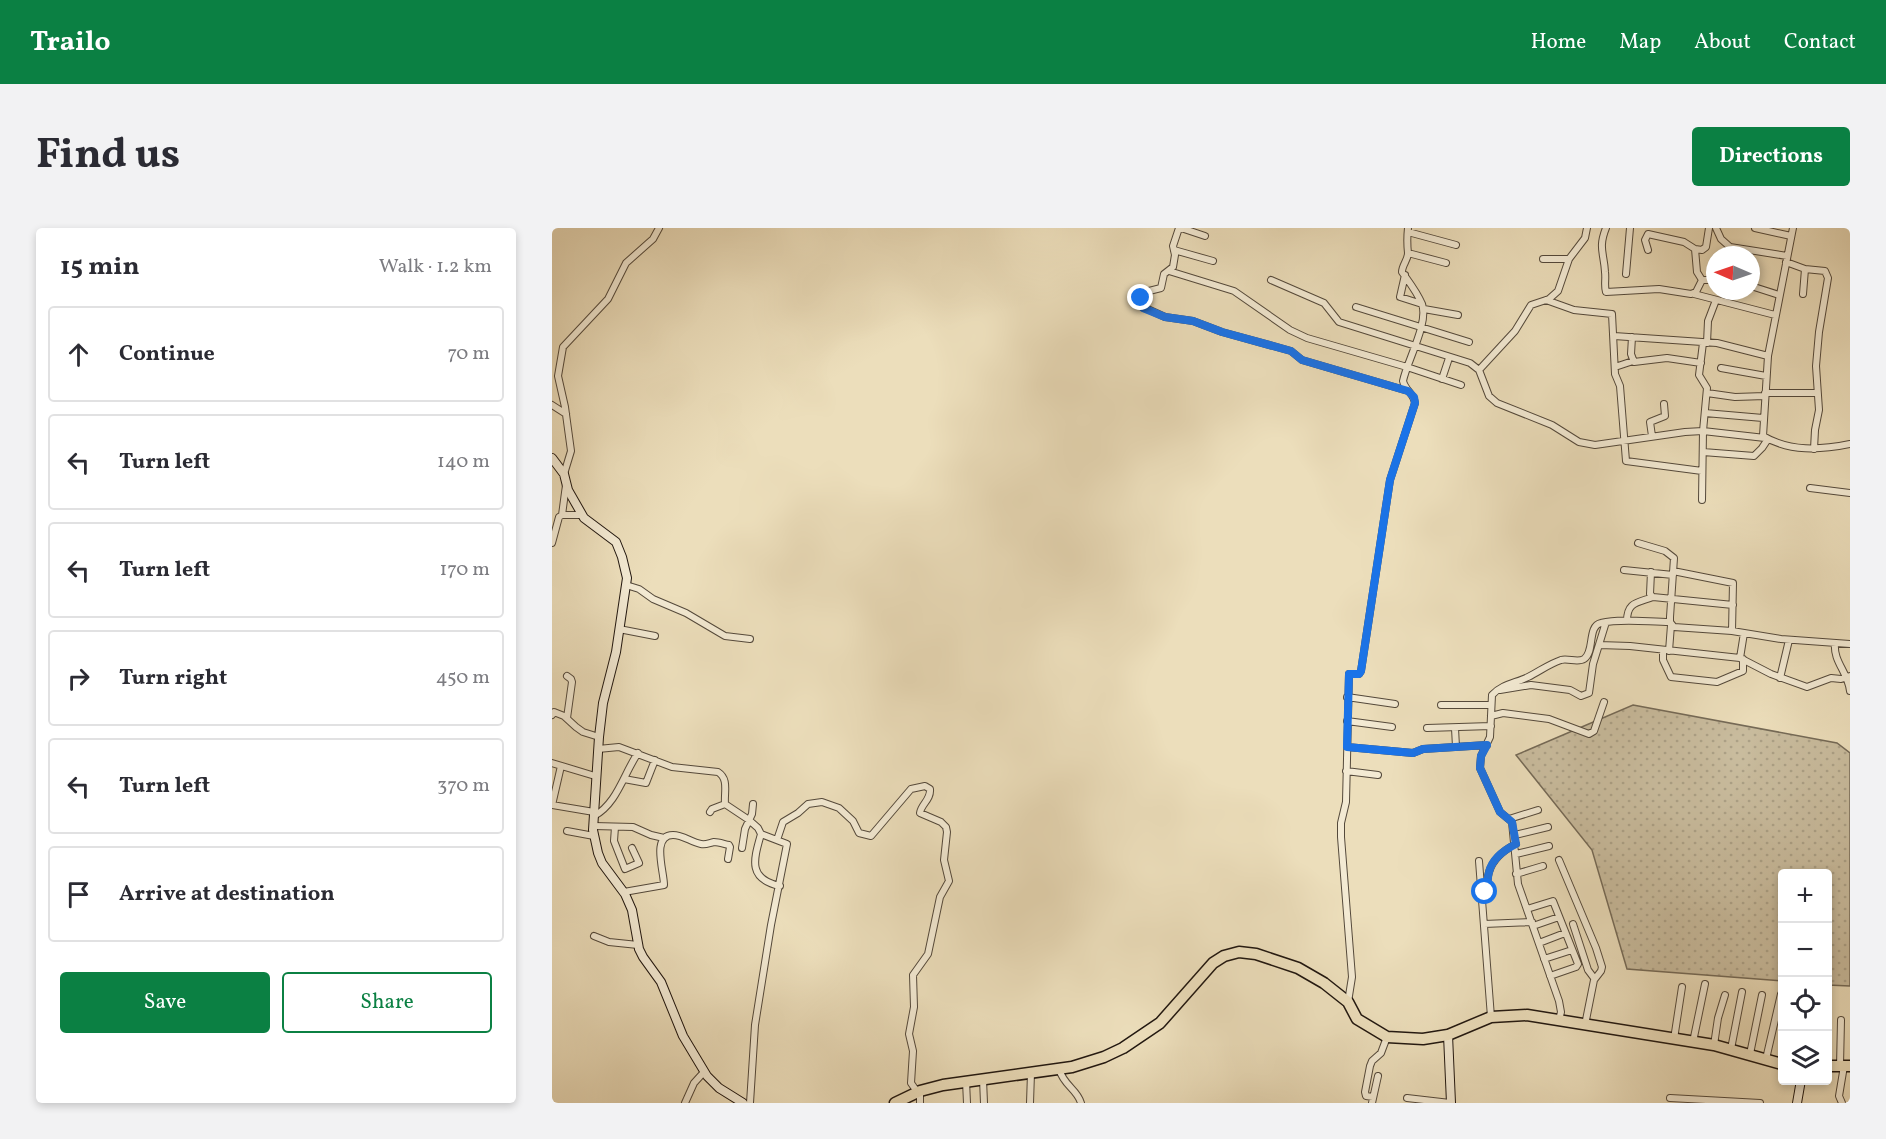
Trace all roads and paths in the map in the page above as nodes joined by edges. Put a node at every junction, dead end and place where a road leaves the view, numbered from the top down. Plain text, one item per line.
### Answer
1 (659, 228) edge
2 (1180, 228) edge
3 (1400, 228) edge
4 (1587, 228) edge
5 (1606, 228) edge
6 (1629, 228) edge
7 (1709, 228) edge
8 (1716, 228) edge
9 (1755, 228) edge
10 (1793, 228) edge
11 (1408, 230) edge
12 (1204, 236) dead end
13 (1791, 236) junction
14 (1456, 245) dead end
15 (1729, 246) edge
16 (1695, 249) junction
17 (1174, 250) junction
18 (1648, 250) dead end
19 (1408, 253) junction
20 (1760, 253) edge
21 (1543, 259) dead end
22 (1569, 259) junction
23 (1786, 259) junction
24 (1213, 261) dead end
25 (1446, 263) dead end
26 (1805, 269) junction
27 (1169, 271) junction
28 (1626, 274) dead end
29 (1405, 275) junction
30 (1272, 280) dead end
31 (1702, 280) junction
32 (1706, 280) edge
33 (1760, 289) edge
34 (1694, 294) junction
35 (1803, 294) dead end
36 (1779, 295) junction
37 (1706, 297) edge
38 (1546, 300) junction
39 (1716, 300) joint
40 (1356, 307) dead end
41 (1423, 307) junction
42 (1458, 315) dead end
43 (1775, 315) junction
44 (1421, 326) junction
45 (1614, 336) junction
46 (1632, 337) junction
47 (1469, 342) dead end
48 (1705, 343) junction
49 (1414, 347) junction
50 (1768, 356) junction
51 (1449, 358) junction
52 (1633, 361) junction
53 (1701, 363) junction
54 (1407, 367) junction
55 (1615, 367) junction
56 (1721, 369) dead end
57 (1479, 370) junction
58 (1766, 376) junction
59 (1442, 379) junction
60 (1461, 386) dead end
61 (1408, 391) junction
62 (1707, 393) junction
63 (1817, 393) junction
64 (1765, 394) junction
65 (1664, 404) dead end
66 (552, 405) edge
67 (1705, 413) junction
68 (566, 414) junction
69 (1763, 418) junction
70 (1703, 431) junction
71 (1652, 436) junction
72 (1766, 438) junction
73 (1625, 440) junction
74 (1850, 444) edge
75 (1814, 449) junction
76 (1703, 452) junction
77 (552, 458) edge
78 (1702, 471) junction
79 (564, 474) junction
80 (566, 484) junction
81 (1810, 488) dead end
82 (1850, 492) edge
83 (1701, 500) dead end
84 (562, 514) junction
85 (582, 515) junction
86 (552, 543) edge
87 (1638, 543) dead end
88 (1624, 570) dead end
89 (1651, 572) junction
90 (1673, 573) junction
91 (626, 585) junction
92 (1653, 597) junction
93 (1672, 599) junction
94 (1733, 605) junction
95 (1627, 621) junction
96 (1606, 622) junction
97 (1671, 624) junction
98 (619, 629) junction
99 (1732, 631) junction
100 (1744, 633) junction
101 (655, 636) dead end
102 (750, 639) dead end
103 (1789, 640) junction
104 (1835, 643) junction
105 (1850, 644) edge
106 (1599, 645) junction
107 (1666, 650) junction
108 (1741, 659) junction
109 (567, 676) dead end
110 (1849, 676) edge
111 (1779, 678) junction
112 (1497, 691) junction
113 (1850, 691) edge
114 (1347, 697) junction
115 (1604, 702) dead end
116 (1395, 704) dead end
117 (1441, 705) dead end
118 (1490, 705) junction
119 (552, 715) edge
120 (1491, 716) junction
121 (567, 718) junction
122 (1347, 721) junction
123 (1491, 726) junction
124 (1392, 728) dead end
125 (1427, 728) dead end
126 (1455, 728) junction
127 (599, 737) junction
128 (1487, 745) junction
129 (1347, 747) junction
130 (1456, 747) junction
131 (598, 749) junction
132 (638, 753) junction
133 (654, 760) junction
134 (552, 763) edge
135 (561, 766) junction
136 (1346, 771) junction
137 (1378, 775) dead end
138 (596, 776) junction
139 (624, 779) junction
140 (725, 804) junction
141 (753, 804) dead end
142 (552, 805) edge
143 (1538, 810) dead end
144 (710, 812) dead end
145 (594, 818) junction
146 (1509, 819) junction
147 (749, 820) junction
148 (615, 827) junction
149 (1548, 827) dead end
150 (567, 831) dead end
151 (762, 834) junction
152 (1515, 835) junction
153 (594, 836) junction
154 (664, 838) junction
155 (777, 840) junction
156 (1516, 844) junction
157 (1549, 846) dead end
158 (632, 848) dead end
159 (742, 848) dead end
160 (1516, 854) junction
161 (728, 859) dead end
162 (1559, 860) dead end
163 (1479, 861) dead end
164 (1543, 866) dead end
165 (1516, 874) junction
166 (780, 886) junction
167 (624, 892) junction
168 (1482, 894) junction
169 (1527, 909) junction
170 (1559, 917) junction
171 (1484, 924) junction
172 (1532, 924) junction
173 (1573, 924) dead end
174 (1565, 933) junction
175 (594, 936) dead end
176 (1539, 943) junction
177 (638, 945) junction
178 (1572, 950) junction
179 (1544, 959) junction
180 (1550, 976) junction
181 (1594, 978) junction
182 (1705, 984) dead end
183 (1682, 987) dead end
184 (1742, 992) dead end
185 (1762, 994) dead end
186 (1725, 995) dead end
187 (1348, 1002) junction
188 (1778, 1007) edge
189 (1491, 1017) junction
190 (1559, 1020) junction
191 (1841, 1020) dead end
192 (1585, 1024) junction
193 (1448, 1035) junction
194 (1387, 1037) junction
195 (1674, 1039) junction
196 (1694, 1042) junction
197 (1714, 1046) junction
198 (1731, 1048) junction
199 (1750, 1054) junction
200 (1766, 1059) junction
201 (1778, 1063) edge
202 (1844, 1066) edge
203 (1059, 1069) junction
204 (704, 1072) junction
205 (1031, 1073) junction
206 (1378, 1076) dead end
207 (983, 1079) junction
208 (966, 1081) junction
209 (1800, 1085) edge
210 (919, 1096) edge
211 (1407, 1098) dead end
212 (1670, 1098) dead end
213 (1373, 1100) edge
214 (1795, 1102) edge
215 (685, 1103) edge
216 (742, 1103) edge
217 (750, 1103) edge
218 (895, 1103) edge
219 (967, 1103) edge
220 (984, 1103) edge
221 (1030, 1103) edge
222 (1081, 1103) edge
223 (1450, 1103) edge
224 (1760, 1103) edge
225 (1842, 1103) edge

1 - 68 street
2 - 12 street
2 - 17 street
3 - 11 street
4 - 22 street
5 - 34 street
6 - 28 street
7 - 16 street
8 - 15 street
9 - 13 street
10 - 13 street
11 - 14 street
11 - 19 street
13 - 23 street
16 - 18 street
16 - 31 street
17 - 24 street
17 - 27 street
19 - 25 street
19 - 29 street
20 - 23 street
21 - 22 street
22 - 38 street
23 - 26 street
23 - 36 street
26 - 35 street
26 - 63 street
27 - 54 street
27 - 61 street
29 - 41 street
29 - 41 street
30 - 49 street
31 - 32 street
31 - 34 street
33 - 36 street
34 - 37 street
36 - 43 street
38 - 45 street
38 - 57 street
39 - 43 street
39 - 48 street
40 - 44 street
41 - 42 street
41 - 44 street
43 - 50 street
44 - 47 street
44 - 49 street
45 - 46 street
45 - 55 street
46 - 48 street
46 - 52 street
48 - 50 street
48 - 53 street
49 - 51 street
49 - 54 street
50 - 58 street
51 - 57 street
51 - 59 street
52 - 53 street
52 - 55 street
53 - 62 street
54 - 59 street
54 - 61 street
55 - 73 street
56 - 58 street
57 - 73 street
58 - 64 street
59 - 60 street
61 - 114 street
62 - 64 street
62 - 67 street
63 - 64 street
63 - 75 street
64 - 69 street
65 - 71 street
66 - 68 street
67 - 69 street
67 - 70 street
68 - 79 street
69 - 72 street
70 - 71 street
70 - 72 street
70 - 76 street
71 - 73 street
72 - 75 street
72 - 76 street
73 - 78 street
74 - 75 street
76 - 78 street
77 - 79 street
78 - 83 street
79 - 80 street
80 - 84 street
80 - 85 street
81 - 82 street
84 - 85 street
84 - 86 street
85 - 91 street
87 - 90 street
88 - 89 street
89 - 90 street
89 - 92 street
90 - 93 street
90 - 94 street
91 - 98 street
91 - 102 street
92 - 93 street
92 - 95 street
93 - 94 street
93 - 97 street
94 - 99 street
95 - 96 street
95 - 97 street
96 - 106 street
96 - 112 street
97 - 99 street
97 - 107 street
98 - 101 street
98 - 127 street
99 - 100 street
100 - 103 street
100 - 108 street
103 - 104 street
103 - 111 street
104 - 105 street
104 - 110 street
106 - 107 street
106 - 112 street
107 - 108 street
107 - 108 street
108 - 111 street
109 - 121 street
110 - 111 street
110 - 113 street
112 - 118 street
114 - 116 street
114 - 122 street
115 - 120 street
117 - 118 street
118 - 120 street
119 - 121 street
120 - 123 street
121 - 127 street
122 - 124 street
122 - 129 street
123 - 126 street
123 - 128 street
125 - 126 street
126 - 130 street
127 - 131 street
128 - 130 street
128 - 146 street
129 - 130 street
129 - 136 street
131 - 132 street
131 - 138 street
132 - 133 street
132 - 139 street
133 - 139 street
133 - 140 street
134 - 135 street
135 - 138 street
135 - 142 street
136 - 137 street
136 - 187 street
138 - 145 street
139 - 145 street
140 - 144 street
140 - 147 street
141 - 147 street
142 - 145 street
143 - 146 street
145 - 148 street
145 - 153 street
146 - 152 street
147 - 151 street
147 - 159 street
148 - 154 street
148 - 158 street
149 - 152 street
150 - 153 street
151 - 155 street
151 - 166 street
152 - 156 street
153 - 167 street
154 - 161 street
154 - 167 street
155 - 166 street
155 - 210 street
156 - 160 street
156 - 168 street
157 - 160 street
160 - 165 street
162 - 181 street
163 - 168 street
164 - 165 street
165 - 169 street
166 - 217 street
167 - 177 street
168 - 171 street
169 - 170 street
169 - 172 street
170 - 172 street
170 - 174 street
171 - 172 street
171 - 189 street
172 - 176 street
173 - 181 street
174 - 176 street
174 - 178 street
175 - 177 street
176 - 179 street
177 - 204 street
178 - 179 street
178 - 180 street
179 - 180 street
180 - 190 street
181 - 192 street
182 - 196 street
183 - 195 street
184 - 198 street
185 - 199 street
186 - 197 street
187 - 194 highway
187 - 203 highway
188 - 200 street
189 - 190 highway
189 - 193 highway
190 - 192 highway
191 - 202 street
192 - 195 highway
193 - 194 highway
193 - 223 street
194 - 213 street
195 - 196 highway
196 - 197 highway
197 - 198 highway
198 - 199 highway
199 - 200 highway
200 - 201 highway
202 - 225 street
203 - 205 highway
203 - 222 street
204 - 215 street
204 - 216 street
205 - 207 highway
205 - 221 street
206 - 213 street
207 - 208 highway
207 - 220 street
208 - 210 highway
208 - 219 street
209 - 214 street
210 - 218 highway
211 - 223 street
212 - 224 street

